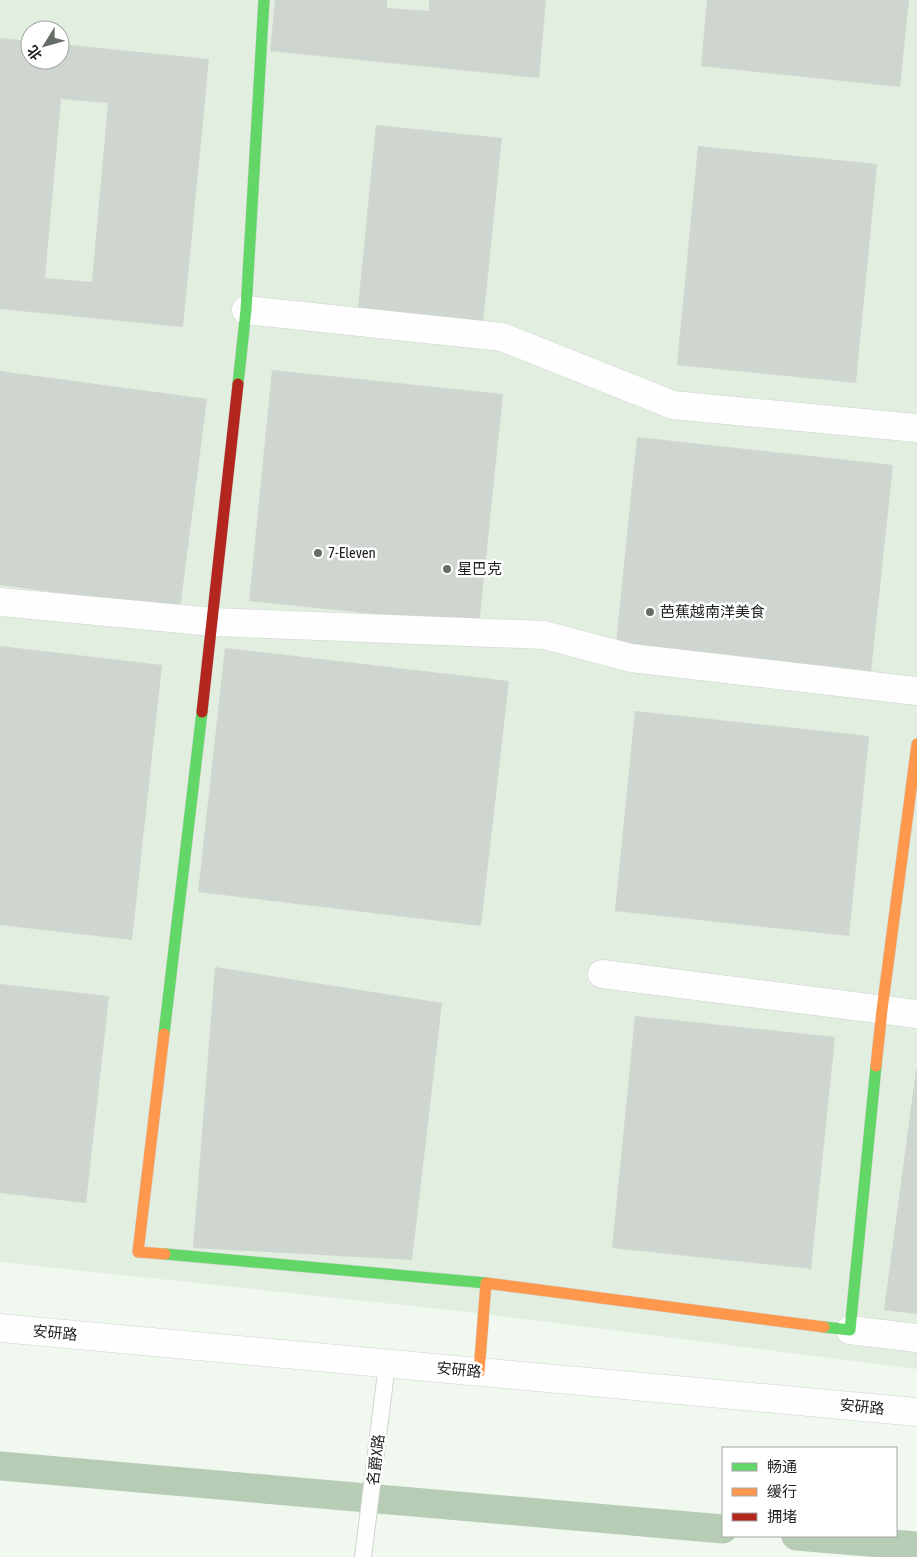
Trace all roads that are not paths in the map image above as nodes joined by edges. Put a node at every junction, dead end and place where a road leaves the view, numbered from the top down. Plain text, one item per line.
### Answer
1 (264, 0) edge
2 (246, 310) junction
3 (917, 428) edge
4 (0, 602) edge
5 (213, 622) junction
6 (917, 691) edge
7 (917, 744) edge
8 (602, 974) dead end
9 (882, 1010) junction
10 (917, 1014) edge
11 (486, 1283) junction
12 (0, 1328) edge
13 (850, 1330) junction
14 (917, 1338) edge
15 (388, 1364) junction
16 (479, 1372) junction
17 (917, 1412) edge
18 (364, 1557) edge

1 - 2 street
2 - 3 street
2 - 5 street
4 - 5 street
5 - 6 street
5 - 11 street
7 - 9 street
8 - 9 street
9 - 10 street
9 - 13 street
11 - 13 street
11 - 16 street
12 - 15 street, 安研路
13 - 14 street
15 - 16 street, 安研路
15 - 18 lane, 名爵X路
16 - 17 street, 安研路

